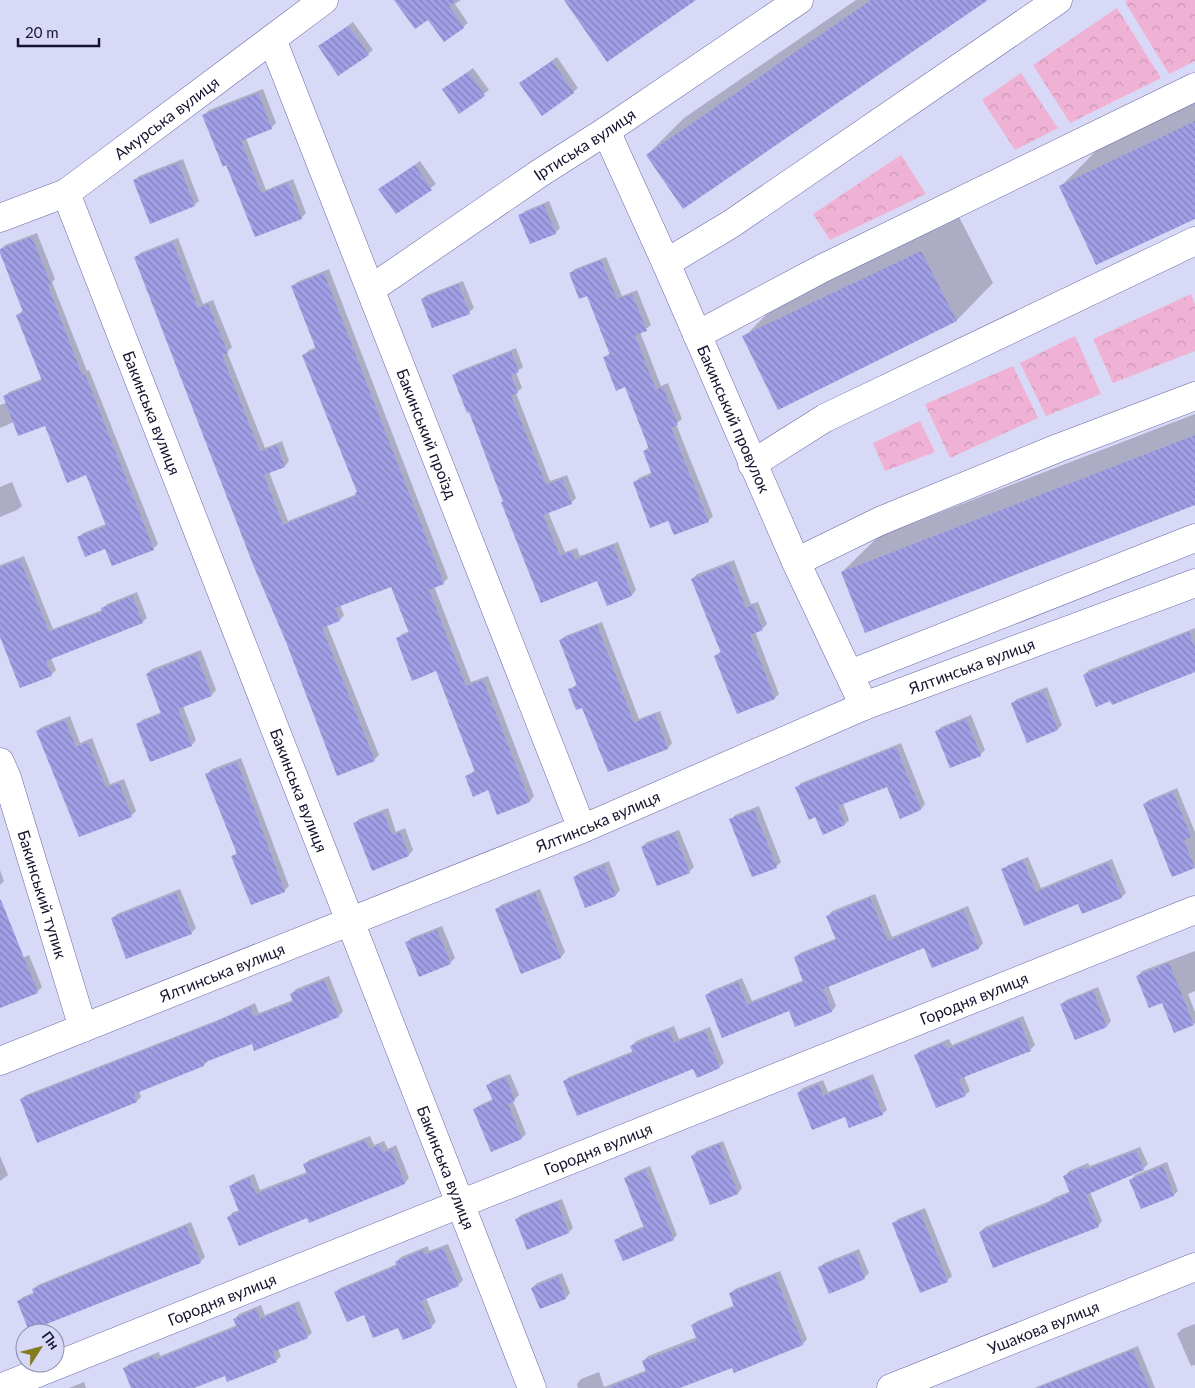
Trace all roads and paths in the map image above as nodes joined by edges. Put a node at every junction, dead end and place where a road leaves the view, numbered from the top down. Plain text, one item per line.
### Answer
1 (324, 0) edge
2 (798, 0) edge
3 (1058, 0) edge
4 (272, 38) junction
5 (1195, 87) edge
6 (606, 131) junction
7 (66, 194) junction
8 (0, 218) edge
9 (1195, 241) edge
10 (666, 263) junction
11 (371, 289) junction
12 (697, 335) junction
13 (1195, 396) edge
14 (752, 464) junction
15 (1195, 538) edge
16 (796, 562) junction
17 (1195, 583) edge
18 (850, 674) junction
19 (864, 706) junction
20 (2, 774) edge
21 (582, 829) junction
22 (1195, 910) edge
23 (350, 922) junction
24 (83, 1028) junction
25 (0, 1061) edge
26 (460, 1204) junction
27 (1195, 1267) edge
28 (0, 1388) edge
29 (532, 1388) edge
30 (891, 1388) edge

1 - 4 street, Амурська вулиця
2 - 6 street, Іртиська вулиця
3 - 10 street
4 - 7 street, Амурська вулиця
4 - 11 street, Бакинський проїзд
5 - 12 street
6 - 10 street, Бакинський провулок
6 - 11 street, Іртиська вулиця
7 - 8 street, Амурська вулиця
7 - 23 street, Бакинська вулиця
9 - 14 street
10 - 12 street, Бакинський провулок
11 - 21 street, Бакинський проїзд
12 - 14 street, Бакинський провулок
13 - 16 street
14 - 16 street, Бакинський провулок
15 - 18 street
16 - 18 street, Бакинський провулок
17 - 19 street, Ялтинська вулиця
18 - 19 street, Бакинський провулок
19 - 21 street, Ялтинська вулиця
20 - 24 street, Бакинський тупик
21 - 23 street, Ялтинська вулиця
22 - 26 street, Городня вулиця
23 - 24 street, Ялтинська вулиця
23 - 26 street, Бакинська вулиця
24 - 25 street, Ялтинська вулиця
26 - 28 street, Городня вулиця
26 - 29 street, Бакинська вулиця
27 - 30 street, Ушакова вулиця

